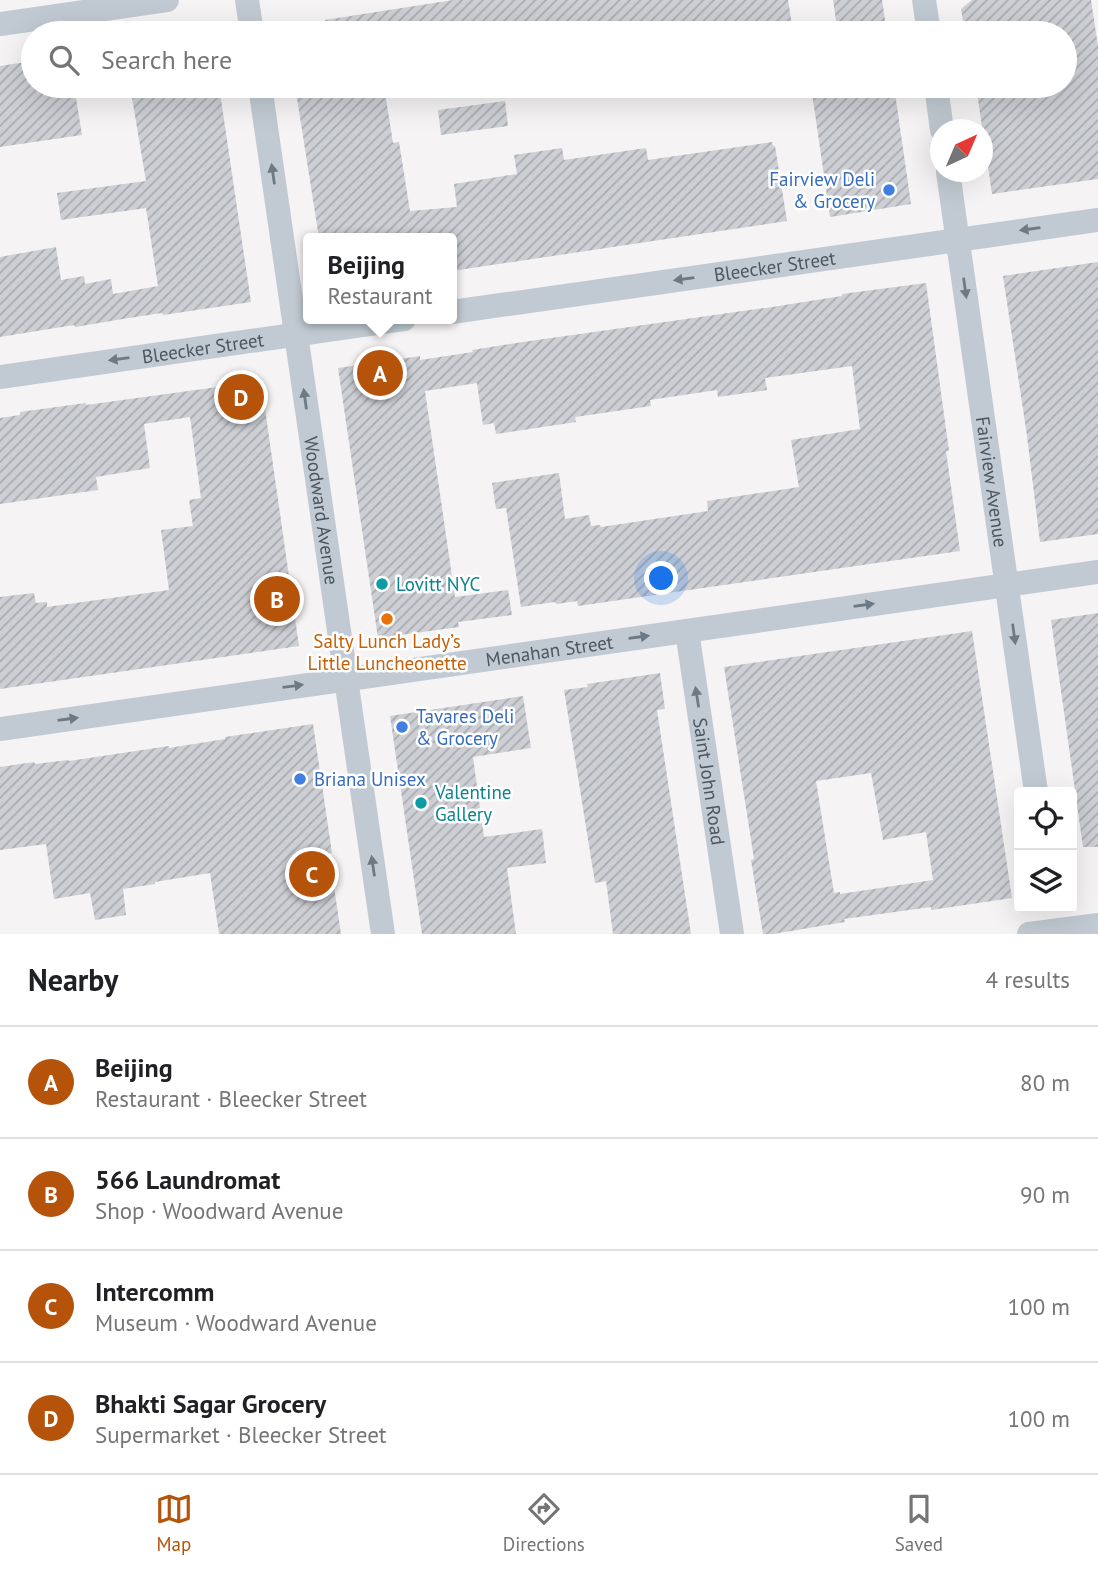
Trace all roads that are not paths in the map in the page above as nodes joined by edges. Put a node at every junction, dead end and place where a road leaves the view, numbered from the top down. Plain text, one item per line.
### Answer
1 (167, 0) edge
2 (247, 0) edge
3 (924, 0) edge
4 (250, 21) edge
5 (927, 21) edge
6 (0, 24) edge
7 (262, 98) edge
8 (938, 98) edge
9 (940, 119) edge
10 (949, 182) edge
11 (1098, 220) edge
12 (958, 240) junction
13 (457, 311) edge
14 (368, 324) edge
15 (296, 334) junction
16 (0, 377) edge
17 (1098, 572) edge
18 (1007, 585) junction
19 (687, 631) junction
20 (346, 680) junction
21 (0, 729) edge
22 (1035, 787) edge
23 (1055, 924) edge
24 (1098, 925) edge
25 (383, 934) edge
26 (733, 934) edge
27 (1029, 934) edge

1 - 6 street
2 - 4 street
3 - 5 street
15 -> 7 street, Woodward Avenue
8 - 9 street
10 - 12 street, Fairview Avenue
11 -> 12 street, Bleecker Street
12 -> 13 street, Bleecker Street
12 -> 18 street, Fairview Avenue
14 - 15 street, Bleecker Street
15 -> 16 street, Bleecker Street
20 -> 15 street, Woodward Avenue
17 - 18 street, Menahan Street
19 -> 18 street, Menahan Street
18 -> 22 street, Fairview Avenue
20 -> 19 street, Menahan Street
26 -> 19 street, Saint John Road
21 -> 20 street, Menahan Street
25 -> 20 street, Woodward Avenue
23 - 24 street
23 - 27 street

